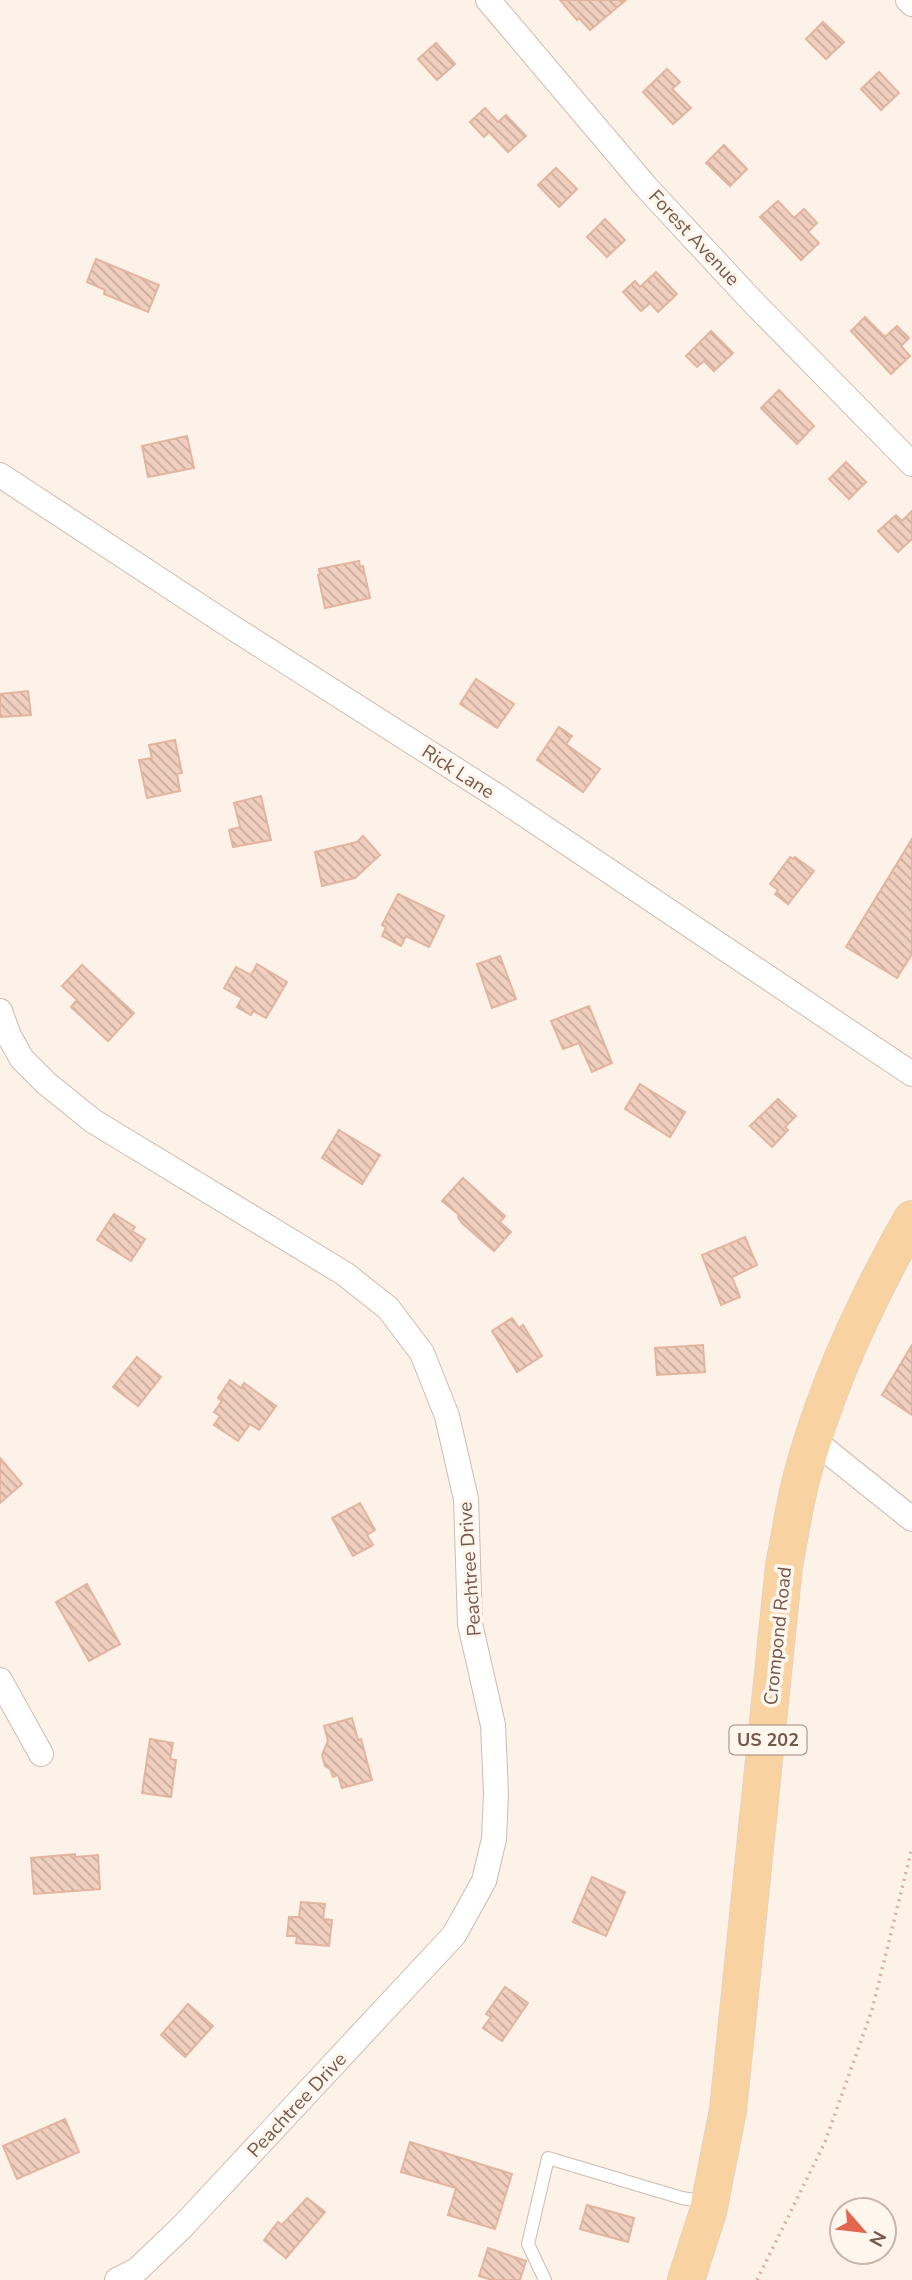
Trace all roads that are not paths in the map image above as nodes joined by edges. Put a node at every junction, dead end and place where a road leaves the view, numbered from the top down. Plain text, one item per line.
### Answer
1 (488, 0) edge
2 (912, 464) edge
3 (0, 475) edge
4 (0, 1011) edge
5 (912, 1074) edge
6 (912, 1219) edge
7 (812, 1439) junction
8 (912, 1519) edge
9 (0, 1680) edge
10 (41, 1754) dead end
11 (710, 2203) junction
12 (117, 2280) edge
13 (545, 2280) edge
14 (686, 2280) edge

1 - 2 street, Forest Avenue
3 - 5 street, Rick Lane
4 - 12 street, Peachtree Drive
6 - 7 main road, Crompond Road / US 202
7 - 8 street
7 - 11 main road, Crompond Road / US 202
9 - 10 street
11 - 13 lane
11 - 14 main road, Crompond Road / US 202

